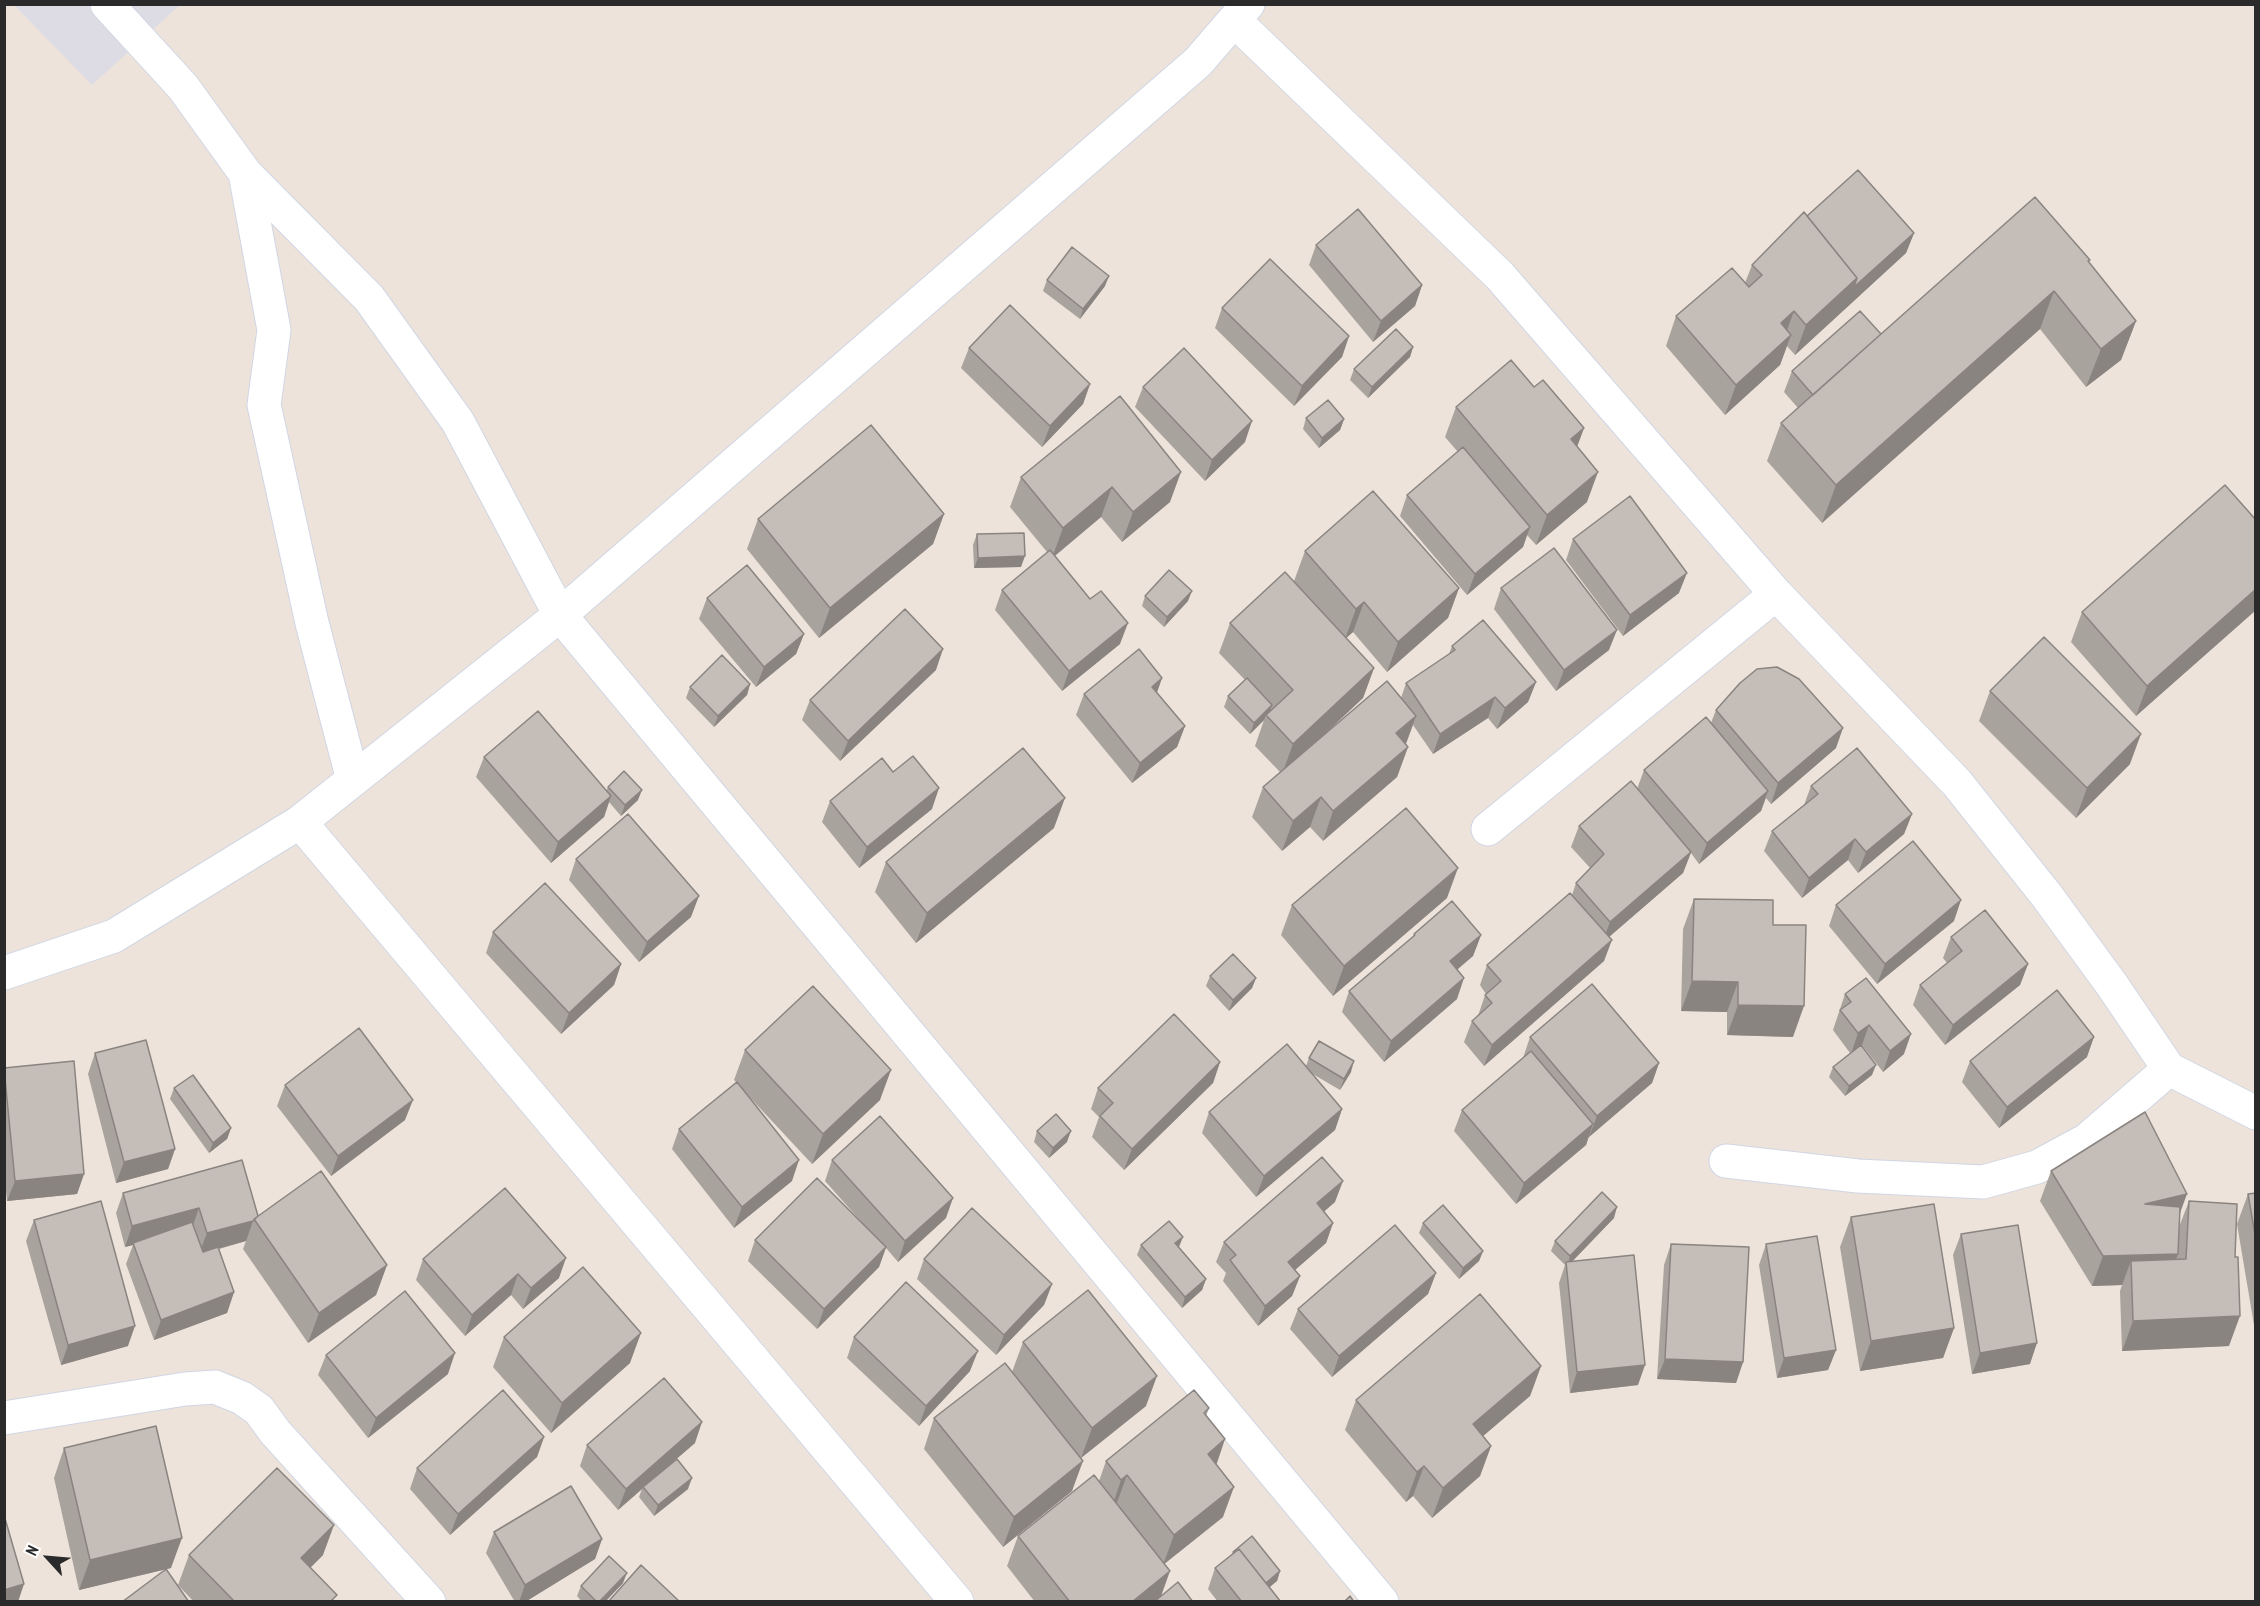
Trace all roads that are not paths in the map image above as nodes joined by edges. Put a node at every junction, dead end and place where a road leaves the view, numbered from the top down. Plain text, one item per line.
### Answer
1 (107, 4) edge
2 (1241, 13) edge
3 (245, 173) junction
4 (1776, 594) junction
5 (560, 615) junction
6 (352, 780) junction
7 (300, 822) junction
8 (1488, 828) dead end
9 (4, 973) edge
10 (2169, 1069) junction
11 (2256, 1113) edge
12 (1726, 1161) dead end
13 (4, 1418) edge
14 (429, 1602) edge
15 (957, 1602) edge
16 (1382, 1602) edge

1 - 3 street
2 - 4 street
2 - 5 street
3 - 5 street
3 - 6 street
4 - 8 street
4 - 10 street
5 - 6 street
5 - 16 street
6 - 7 street
7 - 9 street
7 - 15 street
10 - 11 street
10 - 12 street
13 - 14 street

